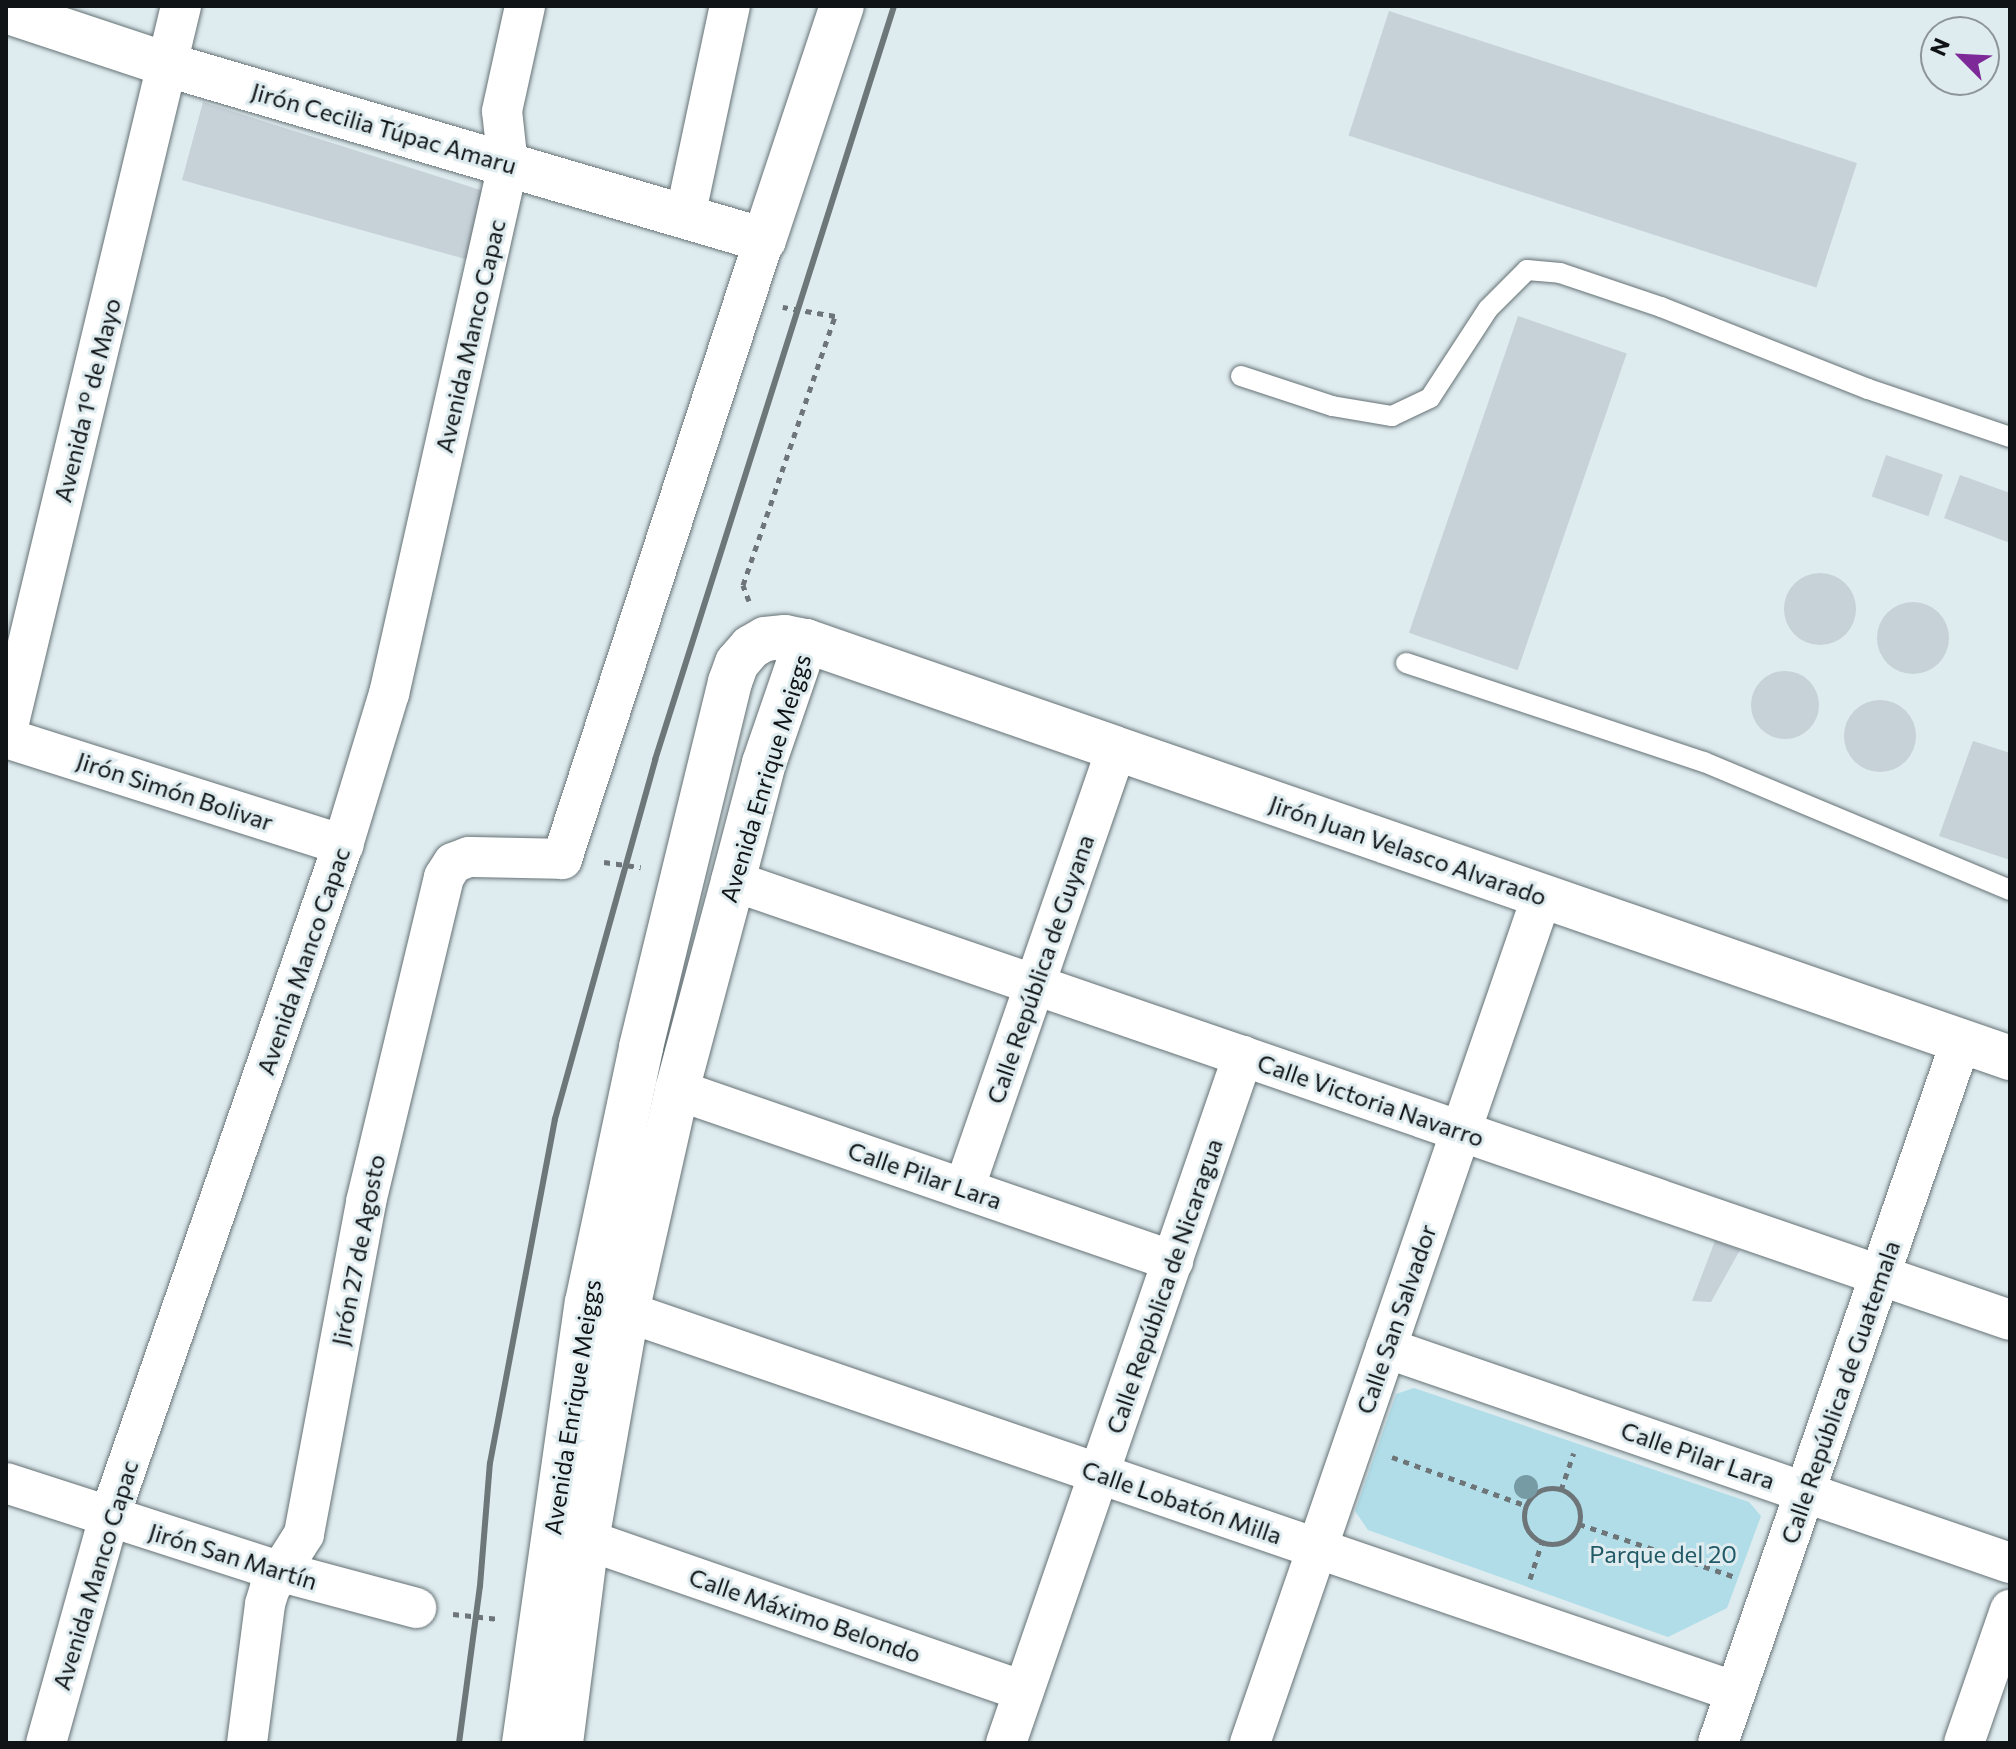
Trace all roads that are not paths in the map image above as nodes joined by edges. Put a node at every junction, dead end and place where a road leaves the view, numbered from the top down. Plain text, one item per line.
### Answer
1 (181, 6) edge
2 (525, 6) edge
3 (730, 6) edge
4 (842, 6) edge
5 (6, 11) edge
6 (168, 65) junction
7 (508, 165) junction
8 (685, 217) junction
9 (764, 240) junction
10 (1241, 376) dead end
11 (2010, 437) edge
12 (786, 640) junction
13 (1406, 663) dead end
14 (6, 737) edge
15 (1116, 749) junction
16 (343, 845) junction
17 (733, 881) junction
18 (2010, 890) edge
19 (1542, 896) junction
20 (1034, 984) junction
21 (1961, 1041) junction
22 (1243, 1056) junction
23 (2010, 1058) edge
24 (677, 1090) junction
25 (1461, 1131) junction
26 (964, 1189) junction
27 (1173, 1261) junction
28 (1880, 1275) junction
29 (627, 1312) junction
30 (2010, 1320) edge
31 (1386, 1348) junction
32 (1099, 1474) junction
33 (6, 1483) edge
34 (1805, 1492) junction
35 (109, 1518) junction
36 (587, 1540) junction
37 (1317, 1549) junction
38 (2010, 1563) edge
39 (282, 1572) junction
40 (416, 1608) road end
41 (2010, 1610) edge
42 (1024, 1691) junction
43 (1736, 1692) junction
44 (46, 1743) edge
45 (247, 1743) edge
46 (524, 1743) edge
47 (561, 1743) edge
48 (1006, 1743) edge
49 (1250, 1743) edge
50 (1718, 1743) edge
51 (1964, 1743) edge

1 - 6 street, Avenida 1º de Mayo
2 - 7 street, Avenida Manco Capac
3 - 8 street
4 - 9 street
5 - 6 street, Jirón Cecilia Túpac Amaru
6 - 7 street, Jirón Cecilia Túpac Amaru
6 - 14 street, Avenida 1º de Mayo
7 - 8 street, Jirón Cecilia Túpac Amaru
7 - 16 street, Avenida Manco Capac
8 - 9 street, Jirón Cecilia Túpac Amaru
9 - 39 street, Jirón 27 de Agosto
10 - 11 lane
12 - 15 street, Jirón Juan Velasco Alvarado
12 - 17 street, Avenida Enrique Meiggs
12 - 46 street, Avenida Enrique Meiggs
13 - 18 lane
14 - 16 street, Jirón Simón Bolivar
15 - 19 street, Jirón Juan Velasco Alvarado
15 - 20 street, Calle República de Guyana
16 - 35 street, Avenida Manco Capac
17 - 20 street, Calle Victoria Navarro
17 - 24 street, Avenida Enrique Meiggs
19 - 21 street, Jirón Juan Velasco Alvarado
19 - 25 street, Calle San Salvador
20 - 22 street, Calle Victoria Navarro
20 - 26 street, Calle República de Guyana
21 - 23 street, Jirón Juan Velasco Alvarado
21 - 28 street, Calle República de Guatemala
22 - 25 street, Calle Victoria Navarro
22 - 27 street, Calle República de Nicaragua
24 - 26 street, Calle Pilar Lara
24 - 29 street, Avenida Enrique Meiggs
25 - 28 street, Calle Victoria Navarro
25 - 31 street, Calle San Salvador
26 - 27 street, Calle Pilar Lara
27 - 32 street, Calle República de Nicaragua
28 - 30 street, Calle Victoria Navarro
28 - 34 street, Calle República de Guatemala
29 - 32 street, Calle Lobatón Milla
29 - 36 street, Avenida Enrique Meiggs
31 - 34 street, Calle Pilar Lara
31 - 37 street, Calle San Salvador
32 - 37 street, Calle Lobatón Milla
32 - 42 street, Calle República de Nicaragua
33 - 35 street, Jirón San Martín
34 - 38 street, Calle Pilar Lara
34 - 43 street, Calle República de Guatemala
35 - 39 street, Jirón San Martín
35 - 44 street, Avenida Manco Capac
36 - 42 street, Calle Máximo Belondo
36 - 47 street, Avenida Enrique Meiggs
37 - 43 street, Calle Lobatón Milla
37 - 49 street, Calle San Salvador
39 - 40 street, Jirón San Martín
39 - 45 street, Jirón 27 de Agosto
41 - 51 street
42 - 48 street, Calle República de Nicaragua
43 - 50 street, Calle República de Guatemala

